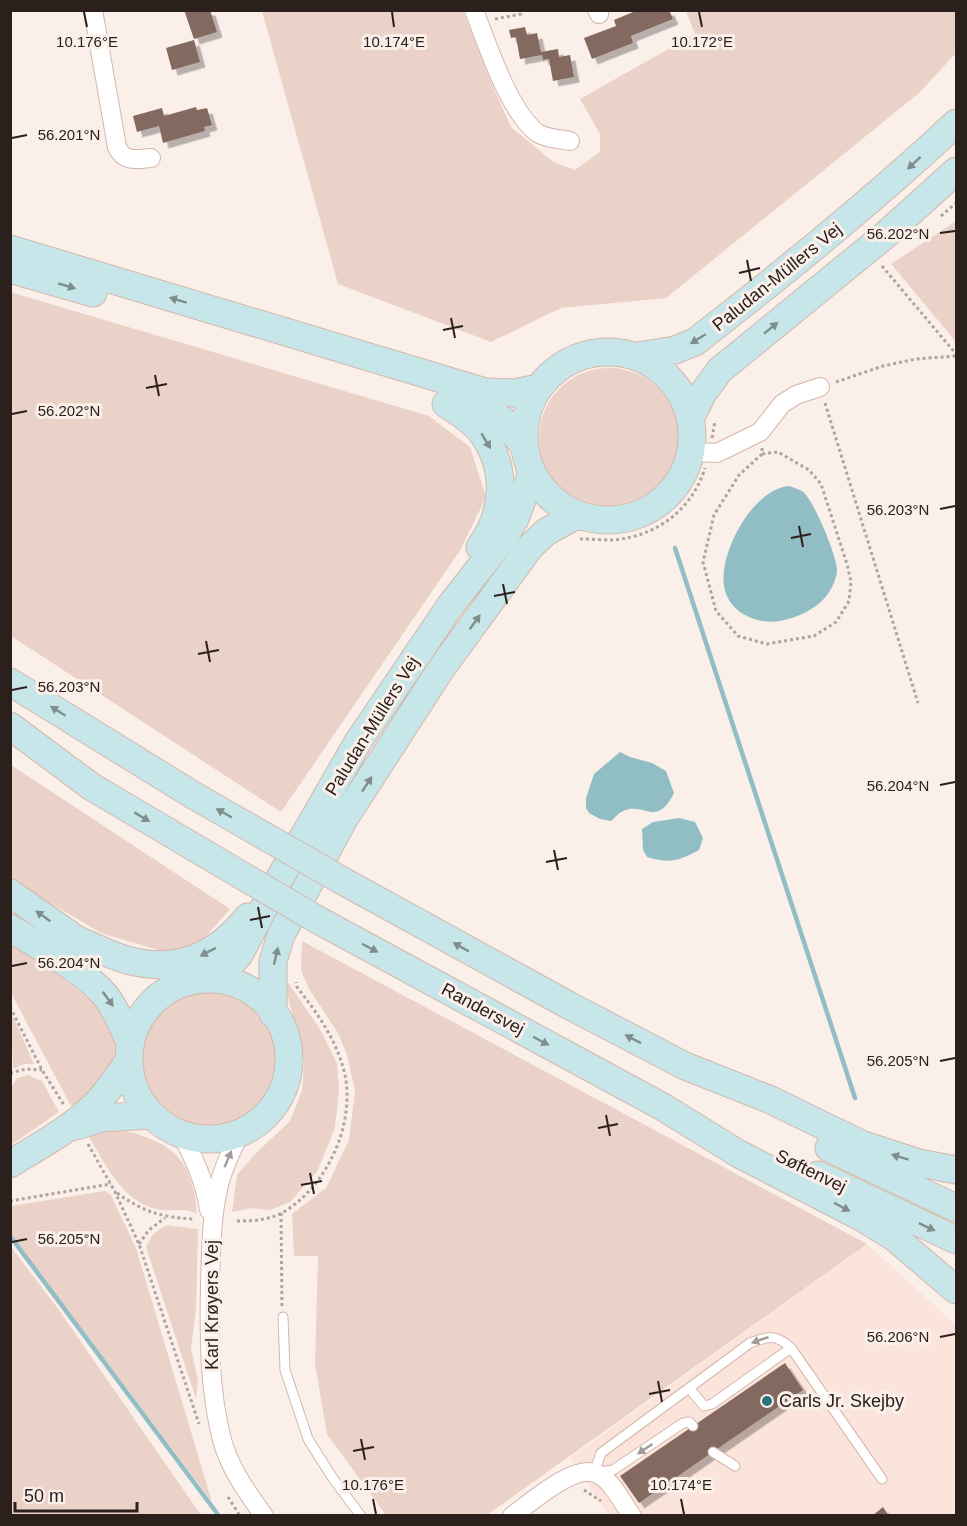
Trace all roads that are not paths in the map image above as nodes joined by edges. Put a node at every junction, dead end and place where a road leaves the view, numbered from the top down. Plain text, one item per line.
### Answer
1 (93, 10) edge
2 (476, 16) edge
3 (957, 123) edge
4 (570, 141) dead end
5 (151, 158) dead end
6 (957, 171) edge
7 (10, 249) edge
8 (10, 269) edge
9 (638, 356) junction
10 (820, 387) road end
11 (538, 388) junction
12 (425, 391) junction
13 (704, 414) junction
14 (524, 444) junction
15 (700, 452) junction
16 (532, 473) junction
17 (577, 527) junction
18 (450, 606) junction
19 (10, 682) edge
20 (10, 726) edge
21 (10, 747) edge
22 (92, 787) junction
23 (265, 882) junction
24 (10, 893) edge
25 (10, 928) edge
26 (75, 939) junction
27 (211, 979) junction
28 (172, 987) junction
29 (273, 1014) junction
30 (129, 1050) junction
31 (685, 1066) junction
32 (663, 1107) junction
33 (152, 1115) junction
34 (71, 1125) junction
35 (182, 1133) junction
36 (239, 1134) junction
37 (10, 1164) edge
38 (957, 1170) edge
39 (957, 1208) edge
40 (211, 1226) junction
41 (957, 1240) edge
42 (957, 1290) edge
43 (282, 1317) road end
44 (791, 1348) junction
45 (689, 1388) junction
46 (693, 1426) dead end
47 (712, 1452) dead end
48 (735, 1466) dead end
49 (594, 1473) junction
50 (882, 1479) dead end
51 (264, 1515) edge
52 (361, 1515) edge
53 (512, 1515) edge
54 (632, 1515) edge

1 - 5 street
2 - 4 street
3 -> 9 main road, Paludan-Müllers Vej
13 -> 6 main road, Paludan-Müllers Vej
11 -> 7 main road
8 -> 12 main road
9 - 11 main road
9 - 13 main road
10 - 15 street
11 - 14 main road
12 - 14 main road
12 -> 18 main road
13 - 15 main road
14 - 16 main road
15 - 17 main road
16 - 17 main road
16 - 18 main road, Paludan-Müllers Vej
29 -> 17 main road, Paludan-Müllers Vej
18 - 23 main road, Paludan-Müllers Vej
31 -> 19 main road, bridge
20 - 22 main road, Randersvej
21 - 22 main road
22 -> 23 main road, Randersvej
23 -> 26 main road
23 - 27 main road, Paludan-Müllers Vej
23 -> 32 main road, Randersvej, bridge
26 -> 24 main road
25 -> 30 main road
26 - 28 main road
27 - 28 main road
27 - 29 main road
28 - 30 main road
29 - 36 main road
30 - 33 main road
30 - 34 main road
38 -> 31 main road
31 - 39 main road, Søftenvej
32 -> 41 main road, Søftenvej
32 -> 42 main road, Randersvej
33 - 34 main road
33 - 35 main road
34 - 37 main road
35 - 36 main road
35 - 40 street, Karl Krøyers Vej
40 -> 36 street, Karl Krøyers Vej
40 - 51 street, Karl Krøyers Vej
43 - 52 lane
44 -> 45 lane
44 - 45 lane
44 - 50 lane
45 - 49 lane
46 -> 49 lane
47 - 48 lane
49 - 53 street
49 - 54 street

